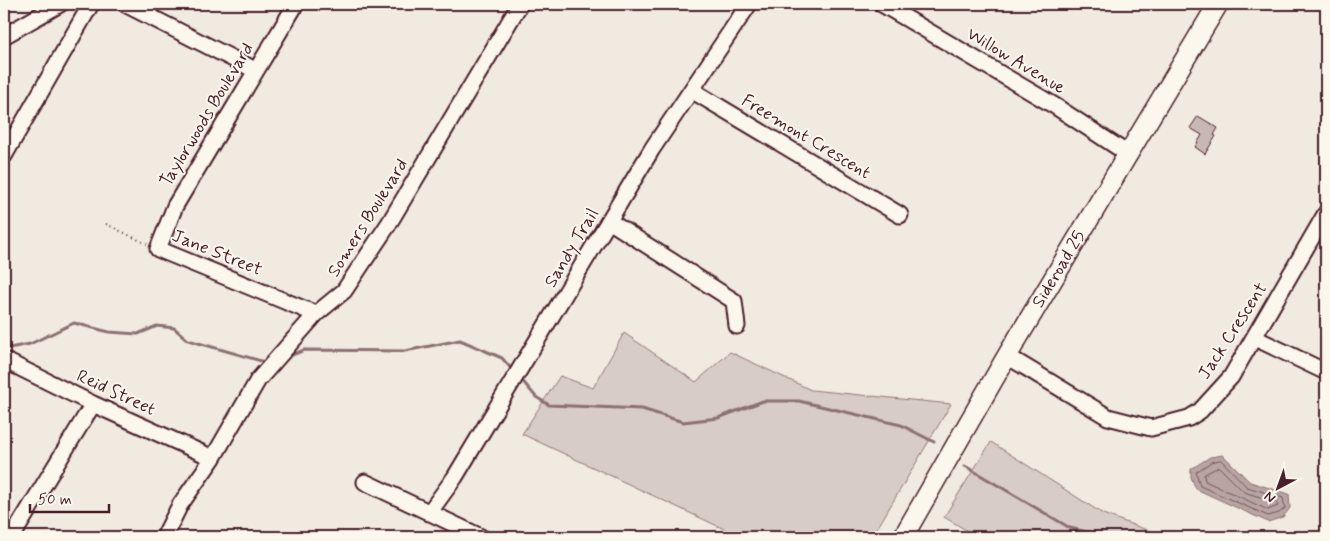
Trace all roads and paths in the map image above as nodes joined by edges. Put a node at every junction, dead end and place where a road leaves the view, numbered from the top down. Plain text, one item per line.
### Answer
1 (60, 4) edge
2 (91, 4) edge
3 (125, 4) edge
4 (296, 4) edge
5 (520, 4) edge
6 (749, 4) edge
7 (882, 4) edge
8 (1218, 4) edge
9 (4, 36) edge
10 (255, 70) junction
11 (693, 91) junction
12 (1128, 154) junction
13 (4, 156) edge
14 (1326, 213) edge
15 (900, 215) dead end
16 (609, 221) junction
17 (106, 224) dead end
18 (158, 249) junction
19 (316, 314) junction
20 (738, 326) dead end
21 (1256, 338) junction
22 (1007, 356) junction
23 (4, 360) edge
24 (1326, 372) edge
25 (93, 404) junction
26 (213, 458) junction
27 (365, 482) dead end
28 (429, 513) junction
29 (12, 535) edge
30 (164, 537) edge
31 (481, 537) edge
32 (903, 537) edge

1 - 9 street
2 - 13 street
3 - 10 street
4 - 10 street, Taylorwoods Boulevard
5 - 19 street, Somers Boulevard
6 - 11 street, Sandy Trail
7 - 12 street, Willow Avenue
8 - 12 main road, Sideroad 25
10 - 18 street, Taylorwoods Boulevard
11 - 15 street, Freemont Crescent
11 - 16 street, Sandy Trail
12 - 22 main road, Sideroad 25
14 - 21 street, Jack Crescent
16 - 20 street
16 - 28 street, Sandy Trail
17 - 18 path, Jane Street
18 - 19 street, Jane Street
19 - 26 street, Somers Boulevard
21 - 22 street, Jack Crescent
21 - 24 street
22 - 32 main road, Sideroad 25
23 - 25 street, Reid Street
25 - 26 street, Reid Street
25 - 29 street
26 - 30 street, Somers Boulevard
27 - 28 street
28 - 31 street

